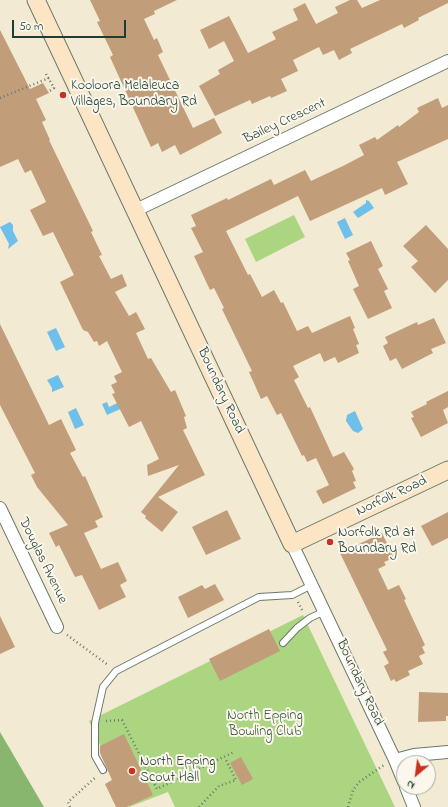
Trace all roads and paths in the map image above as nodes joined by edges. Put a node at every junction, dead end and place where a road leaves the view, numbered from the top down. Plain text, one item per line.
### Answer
1 (38, 1) edge
2 (448, 62) edge
3 (46, 74) dead end
4 (49, 78) junction
5 (48, 92) dead end
6 (0, 98) edge
7 (134, 211) junction
8 (448, 470) edge
9 (0, 508) edge
10 (292, 544) junction
11 (312, 585) junction
12 (324, 611) junction
13 (57, 627) joint
14 (283, 644) dead end
15 (116, 671) junction
16 (96, 723) junction
17 (234, 752) dead end
18 (448, 752) edge
19 (225, 758) junction
20 (395, 759) junction
21 (104, 770) joint
22 (409, 795) edge
23 (70, 807) edge
24 (199, 807) edge
25 (348, 807) edge
26 (414, 807) edge

1 - 7 street, Boundary Road
2 - 7 street, Bailey Crescent
3 - 4 path
4 - 5 path
4 - 6 path
7 - 10 street, Boundary Road
8 - 10 street, Norfolk Road
9 - 13 street, Douglas Avenue
10 - 11 street, Boundary Road
11 - 12 street, Boundary Road
11 - 15 lane
12 - 14 lane
12 - 20 street, Boundary Road
13 - 15 path
15 - 16 lane
16 - 19 path
16 - 21 lane
17 - 19 path
18 - 20 street
19 - 24 path
20 - 25 path
21 - 23 path
22 - 26 street

